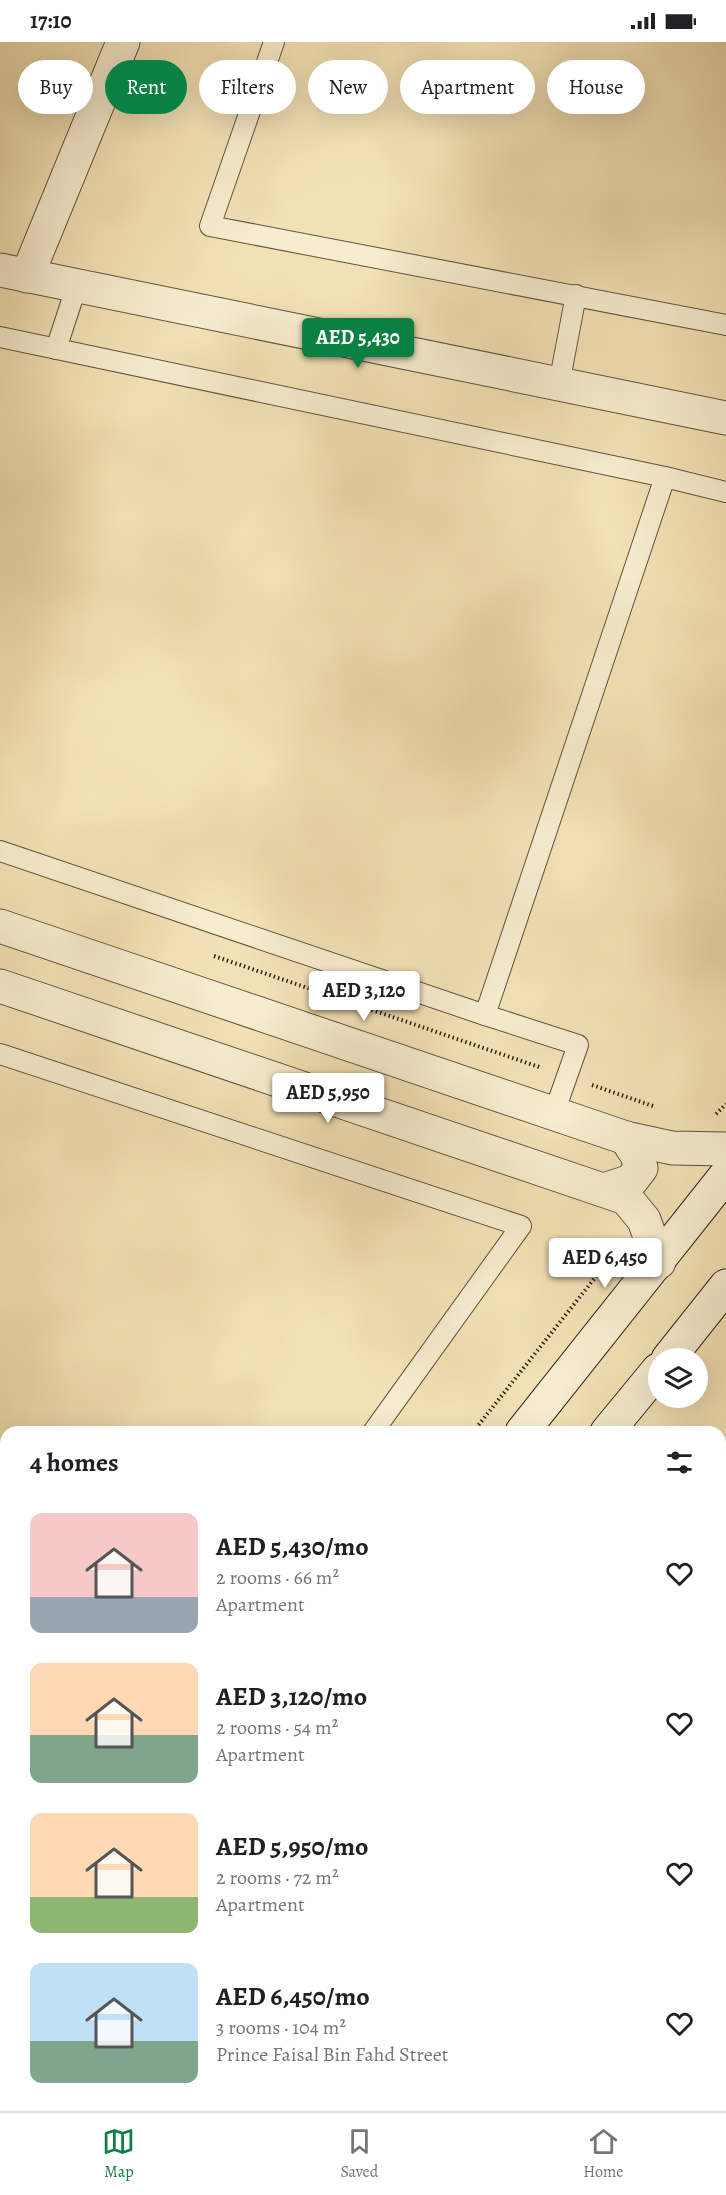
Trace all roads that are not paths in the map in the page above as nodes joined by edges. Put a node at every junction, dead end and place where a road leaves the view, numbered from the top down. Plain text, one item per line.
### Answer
1 (123, 42) edge
2 (274, 42) edge
3 (14, 273) edge
4 (77, 285) junction
5 (576, 295) junction
6 (726, 324) edge
7 (0, 337) edge
8 (56, 349) junction
9 (559, 384) junction
10 (726, 417) edge
11 (665, 477) junction
12 (726, 492) edge
13 (0, 851) edge
14 (0, 926) edge
15 (0, 986) edge
16 (485, 1015) junction
17 (0, 1054) edge
18 (554, 1113) junction
19 (626, 1138) junction
20 (726, 1149) edge
21 (726, 1175) edge
22 (604, 1191) junction
23 (659, 1262) junction
24 (726, 1286) edge
25 (677, 1348) edge
26 (648, 1382) edge
27 (377, 1426) edge
28 (527, 1426) edge
29 (612, 1426) edge

1 - 3 street
2 - 5 lane
3 - 4 street
4 - 8 lane
4 - 9 street
5 - 6 lane
5 - 9 lane
7 - 8 lane
8 - 11 lane
9 - 10 street
11 - 12 lane
11 - 16 lane
13 - 16 lane
14 - 18 street
15 - 22 street
16 - 18 lane
17 - 27 lane
18 - 19 street
19 - 20 street
19 - 22 street
21 - 23 street
22 - 23 street
23 - 28 street
24 - 25 street
26 - 29 street

